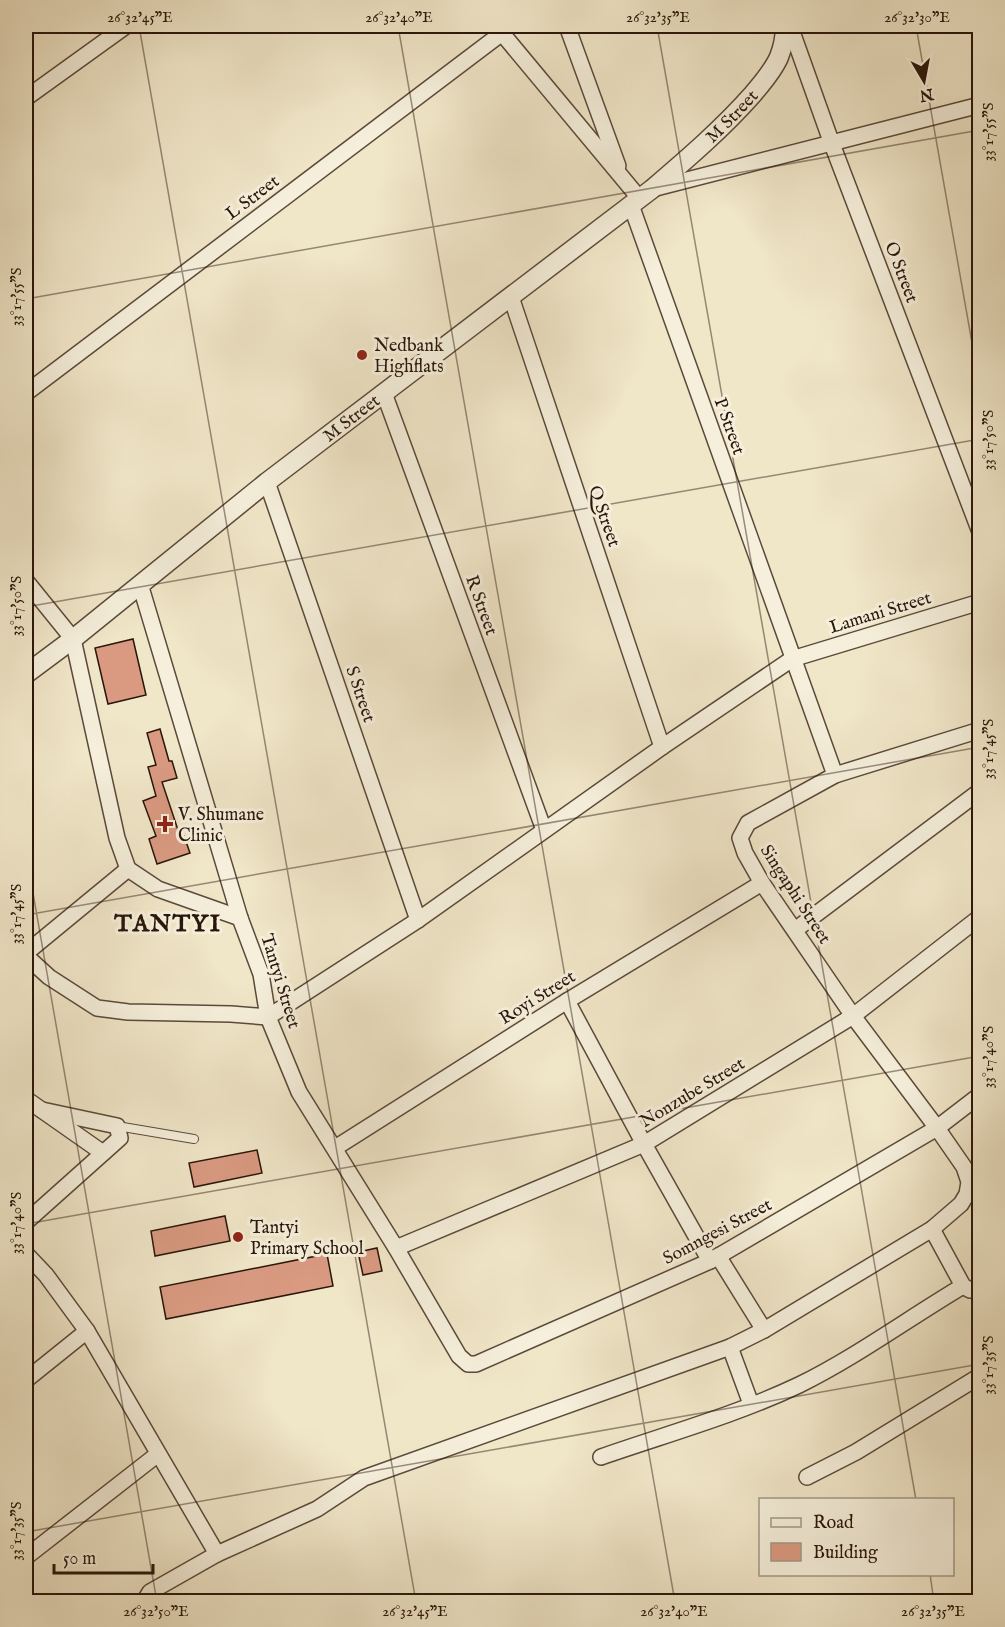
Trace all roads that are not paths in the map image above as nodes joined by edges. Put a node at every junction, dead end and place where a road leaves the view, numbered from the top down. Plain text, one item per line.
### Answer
1 (126, 26) edge
2 (567, 26) edge
3 (788, 26) edge
4 (499, 29) edge
5 (26, 98) edge
6 (980, 105) edge
7 (832, 144) junction
8 (622, 177) junction
9 (641, 198) junction
10 (511, 297) junction
11 (26, 393) edge
12 (384, 393) junction
13 (267, 482) junction
14 (980, 532) edge
15 (26, 581) edge
16 (140, 584) junction
17 (980, 602) edge
18 (73, 639) junction
19 (792, 659) junction
20 (26, 674) edge
21 (980, 730) edge
22 (662, 747) junction
23 (835, 775) junction
24 (980, 791) edge
25 (544, 830) junction
26 (128, 869) junction
27 (762, 883) junction
28 (980, 917) edge
29 (240, 918) junction
30 (418, 920) junction
31 (795, 930) junction
32 (26, 954) edge
33 (567, 1001) junction
34 (853, 1016) junction
35 (268, 1017) junction
36 (980, 1095) edge
37 (26, 1099) edge
38 (42, 1110) junction
39 (117, 1126) junction
40 (937, 1128) junction
41 (194, 1139) dead end
42 (644, 1144) junction
43 (335, 1148) junction
44 (104, 1153) junction
45 (26, 1222) edge
46 (932, 1229) junction
47 (396, 1248) junction
48 (26, 1254) edge
49 (714, 1259) junction
50 (963, 1286) junction
51 (980, 1290) edge
52 (764, 1330) junction
53 (87, 1331) junction
54 (730, 1347) junction
55 (459, 1356) joint
56 (980, 1376) edge
57 (26, 1380) edge
58 (751, 1404) junction
59 (158, 1454) junction
60 (601, 1457) dead end
61 (807, 1477) dead end
62 (217, 1554) junction
63 (26, 1557) edge
64 (144, 1602) edge

1 - 5 street
2 - 8 street, P Street
3 - 7 street, O Street
3 - 9 street, M Street
4 - 8 street, P Street
4 - 11 street, L Street
6 - 7 street
7 - 9 street
7 - 14 street, O Street
8 - 9 street, P Street
9 - 10 street, M Street
9 - 19 street, P Street
10 - 12 street, M Street
10 - 22 street, Q Street
12 - 13 street, M Street
12 - 25 street, R Street
13 - 16 street, M Street
13 - 30 street, S Street
15 - 18 street
16 - 18 street, M Street
16 - 29 street, Tantyi Street
17 - 19 street, Lamani Street
18 - 20 street, M Street
18 - 26 street
19 - 22 street, Lamani Street
19 - 23 street, P Street
21 - 23 street, Singaphi Street
22 - 25 street, Lamani Street
23 - 27 street, Singaphi Street
24 - 31 street
25 - 30 street, Lamani Street
26 - 29 street
26 - 32 street
27 - 31 street, Singaphi Street
27 - 33 street, Royi Street
28 - 34 street, Nonzube Street
29 - 35 street, Tantyi Street
30 - 35 street, Lamani Street
31 - 34 street, Singaphi Street
32 - 35 street
33 - 42 street
33 - 43 street, Royi Street
34 - 40 street, Singaphi Street
34 - 42 street, Nonzube Street
35 - 43 street, Tantyi Street
36 - 40 street, Somngesi Street
37 - 38 street
38 - 39 street
38 - 44 street
39 - 41 lane
39 - 44 street
40 - 46 street, Singaphi Street
40 - 49 street, Somngesi Street
42 - 47 street, Nonzube Street
42 - 49 street
43 - 47 street, Tantyi Street
44 - 45 street
46 - 50 street
46 - 52 street
47 - 55 street, Tantyi Street
48 - 53 street
49 - 52 street
49 - 55 street, Somngesi Street
50 - 51 street
50 - 58 street
52 - 54 street
53 - 57 street
53 - 59 street
54 - 58 street
54 - 62 street
56 - 61 street
58 - 60 street
59 - 62 street
59 - 63 street
62 - 64 street

